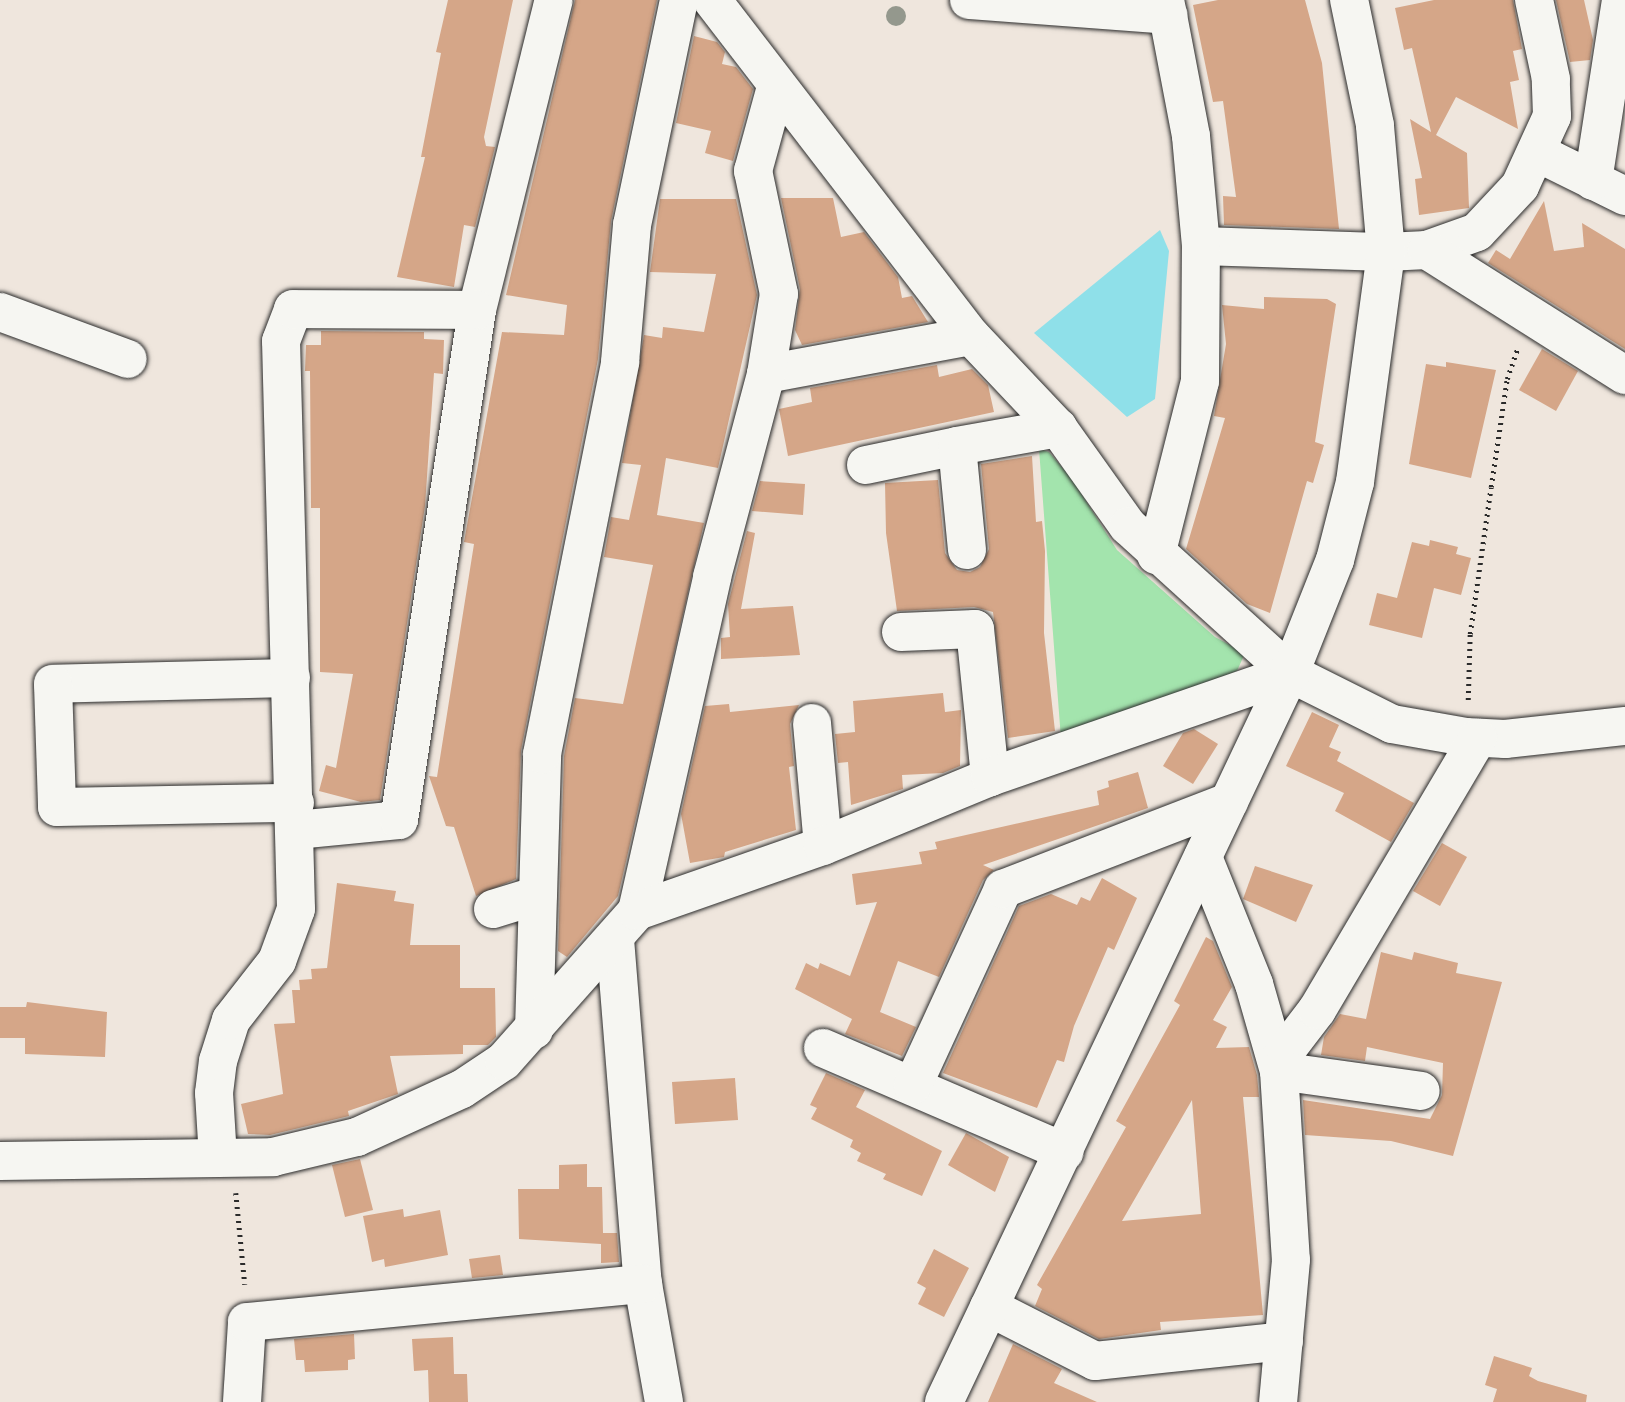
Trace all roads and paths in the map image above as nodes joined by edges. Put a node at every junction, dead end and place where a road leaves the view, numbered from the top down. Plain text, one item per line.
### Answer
1 (554, 0) edge
2 (679, 0) edge
3 (712, 0) edge
4 (969, 0) edge
5 (1349, 0) edge
6 (1534, 0) edge
7 (1166, 8) edge
8 (1621, 24) edge
9 (776, 87) junction
10 (1538, 153) junction
11 (1609, 188) edge
12 (1201, 246) junction
13 (1427, 250) junction
14 (1386, 252) junction
15 (477, 310) junction
16 (0, 312) edge
17 (1529, 316) junction
18 (971, 336) junction
19 (128, 359) dead end
20 (766, 374) junction
21 (1625, 375) edge
22 (1058, 428) junction
23 (957, 446) junction
24 (866, 465) dead end
25 (967, 550) dead end
26 (1156, 555) junction
27 (901, 632) dead end
28 (1290, 673) junction
29 (291, 678) junction
30 (812, 723) dead end
31 (1625, 726) edge
32 (1472, 738) junction
33 (990, 777) junction
34 (1229, 802) junction
35 (295, 816) junction
36 (823, 846) junction
37 (1203, 857) junction
38 (538, 895) junction
39 (493, 909) dead end
40 (626, 925) junction
41 (534, 1030) junction
42 (823, 1048) dead end
43 (1279, 1066) junction
44 (913, 1085) junction
45 (1420, 1091) dead end
46 (1065, 1152) junction
47 (225, 1158) junction
48 (0, 1161) edge
49 (643, 1284) junction
50 (989, 1307) junction
51 (247, 1322) junction
52 (1284, 1341) junction
53 (242, 1402) edge
54 (664, 1402) edge
55 (944, 1402) edge
56 (1278, 1402) edge

1 - 15 street
2 - 38 street
3 - 9 street
4 - 7 street
5 - 14 street
6 - 10 street
7 - 12 street
8 - 11 street
9 - 18 street
9 - 20 street
10 - 11 street
10 - 13 street
12 - 14 street
12 - 26 street
13 - 14 street
13 - 17 street
14 - 28 street
15 - 29 street
15 - 35 street
16 - 19 street
17 - 21 street
17 - 32 path
18 - 20 street
18 - 22 street
20 - 40 street
22 - 23 street
22 - 26 street
23 - 24 street
23 - 25 street
26 - 28 street
27 - 33 street
28 - 32 street
28 - 33 street
28 - 34 street
29 - 35 street
29 - 35 street
30 - 36 street
31 - 32 street
32 - 43 street
33 - 36 street
34 - 37 street
34 - 44 street
35 - 47 street
36 - 40 street
37 - 43 street
37 - 46 street
38 - 39 street
38 - 41 street
40 - 41 street
40 - 49 street
41 - 47 street
42 - 44 street
43 - 45 street
43 - 52 street
44 - 46 street
46 - 50 street
47 - 48 street
47 - 51 path
49 - 51 street
49 - 54 street
50 - 52 street
50 - 55 street
51 - 53 street
52 - 56 street

